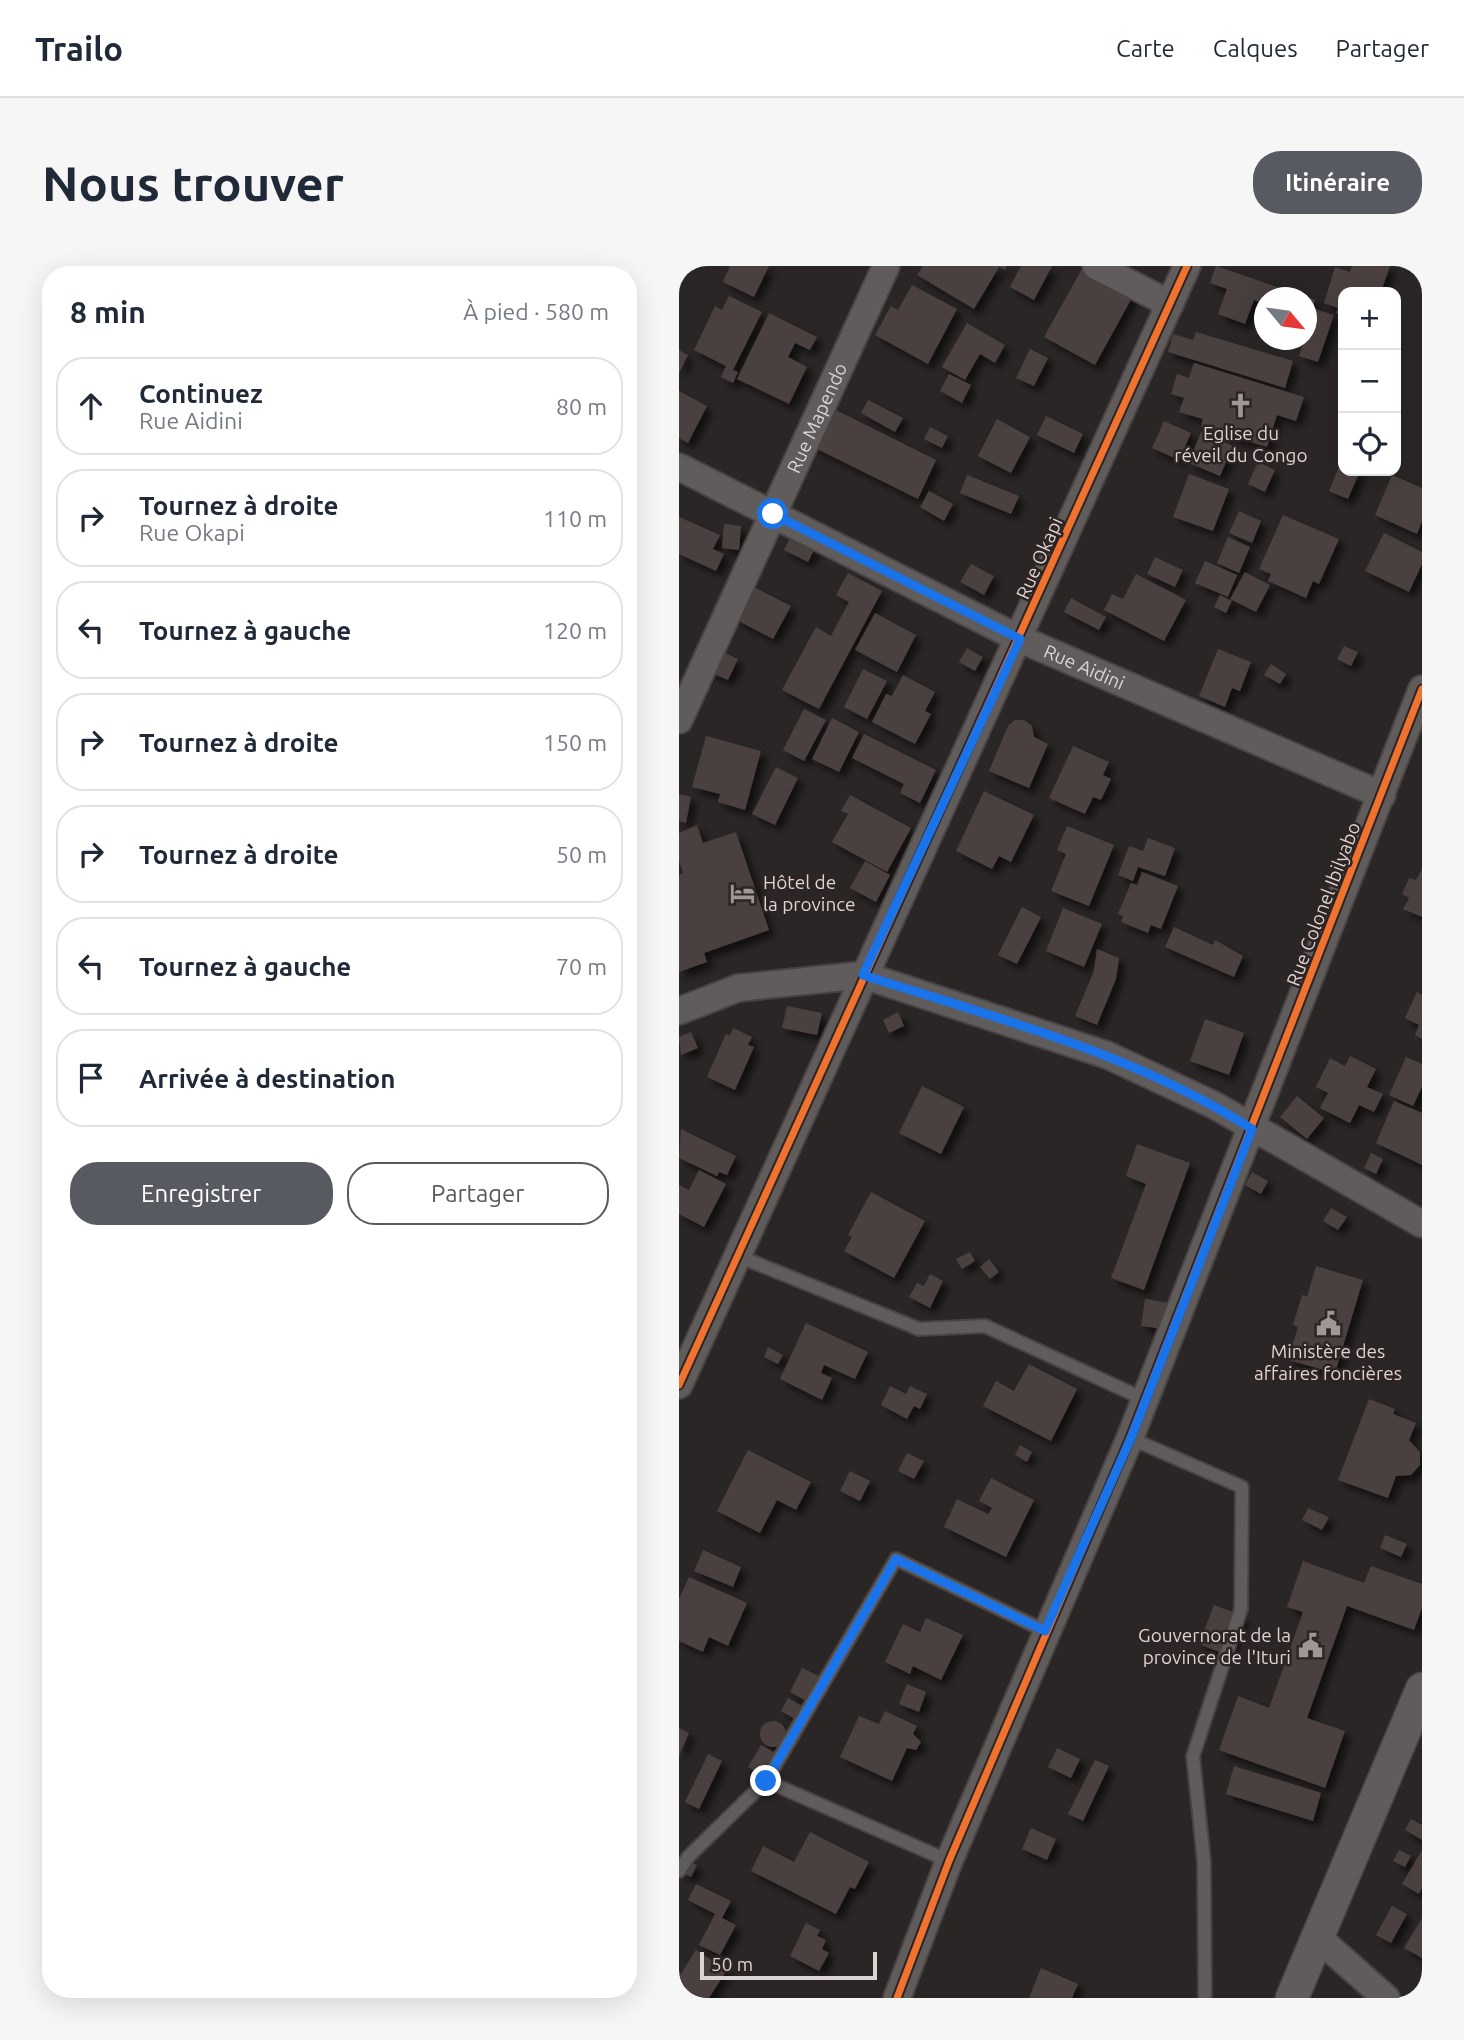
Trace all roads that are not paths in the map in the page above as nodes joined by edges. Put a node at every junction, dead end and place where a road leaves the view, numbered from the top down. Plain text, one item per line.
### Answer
1 (886, 266) edge
2 (1096, 266) edge
3 (1187, 266) edge
4 (1170, 304) junction
5 (679, 467) edge
6 (773, 514) junction
7 (1020, 639) junction
8 (1422, 689) edge
9 (679, 720) edge
10 (1382, 795) junction
11 (863, 975) junction
12 (679, 1011) edge
13 (1252, 1129) junction
14 (1422, 1224) edge
15 (738, 1256) junction
16 (679, 1385) edge
17 (1146, 1400) junction
18 (1131, 1438) junction
19 (1045, 1631) junction
20 (1422, 1689) edge
21 (766, 1781) junction
22 (949, 1861) junction
23 (679, 1871) edge
24 (1316, 1936) junction
25 (897, 1998) edge
26 (1205, 1998) edge
27 (1292, 1998) edge
28 (1386, 1998) edge

1 - 6 street, Rue Mapendo
2 - 4 street
3 - 4 street, Rue Okapi
4 - 7 street, Rue Okapi
5 - 6 street, Rue Aidini
6 - 7 street, Rue Aidini
6 - 9 street, Rue Mapendo
7 - 10 street, Rue Aidini
7 - 11 street, Rue Okapi
8 - 10 street, Rue Colonel Ibilyabo
10 - 13 street, Rue Colonel Ibilyabo
11 - 12 street
11 - 13 street
11 - 15 street, Rue Okapi
13 - 14 street
13 - 17 street, Rue Colonel Ibilyabo
15 - 16 street, Rue Okapi
15 - 17 lane
17 - 18 street, Rue Colonel Ibilyabo
18 - 19 street, Rue Colonel Ibilyabo
18 - 26 lane
19 - 21 lane
19 - 22 street, Rue Colonel Ibilyabo
20 - 24 street
21 - 22 lane
21 - 23 lane
22 - 25 street, Rue Colonel Ibilyabo
24 - 27 street
24 - 28 street

